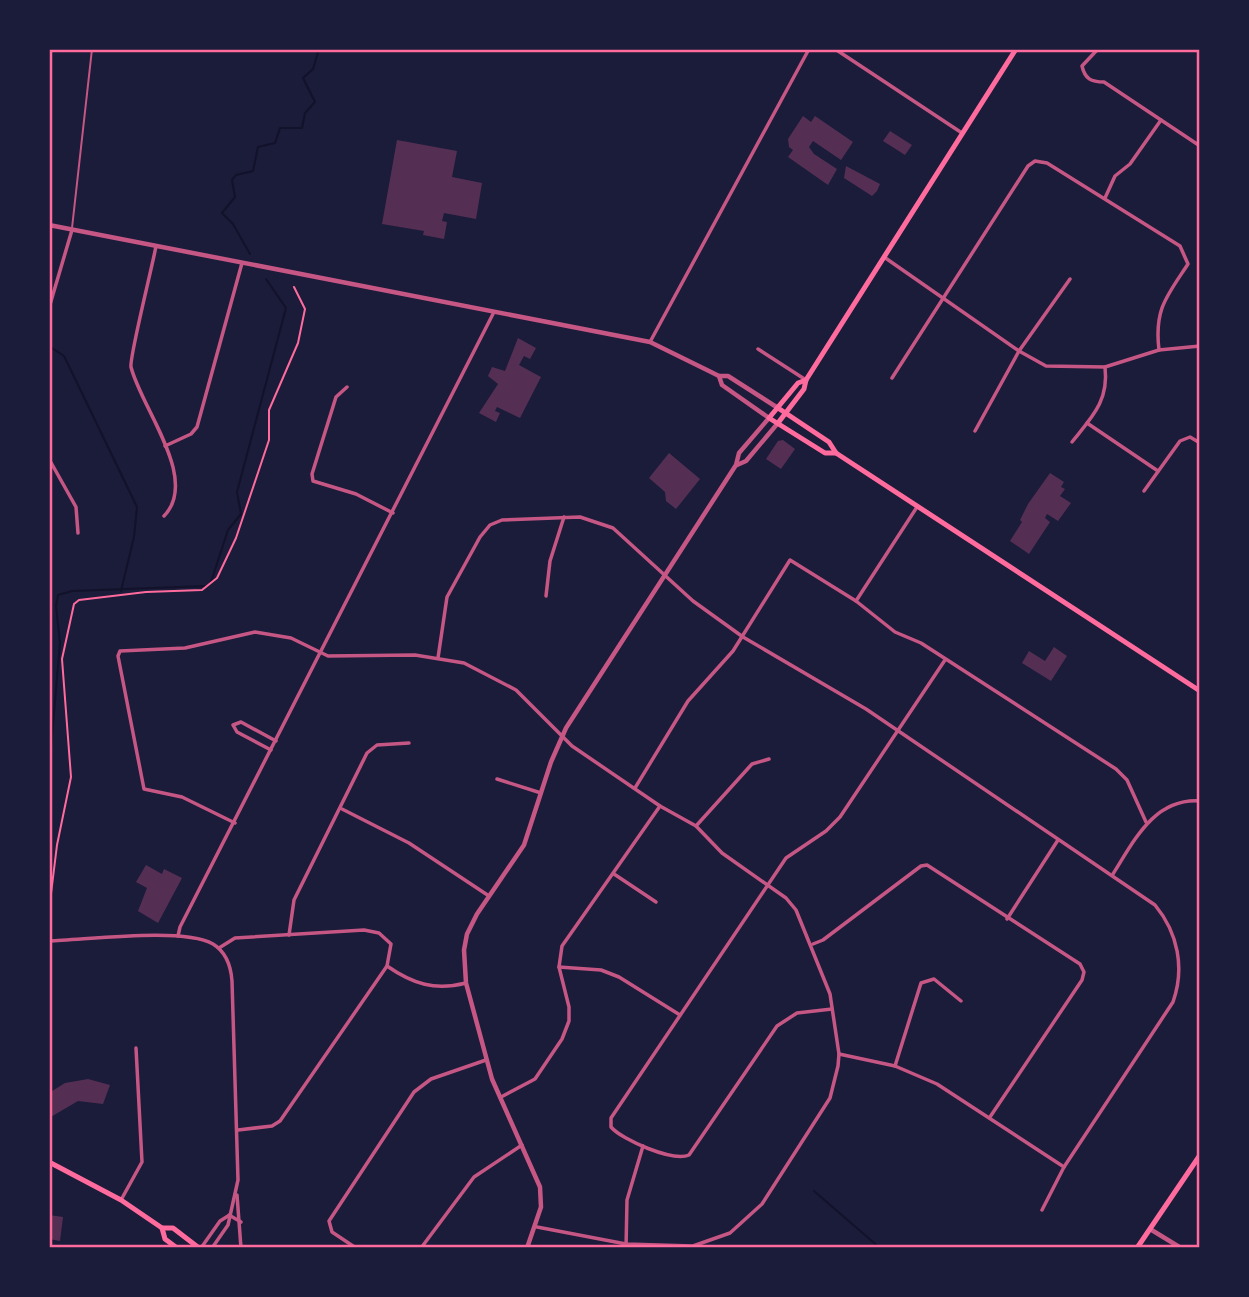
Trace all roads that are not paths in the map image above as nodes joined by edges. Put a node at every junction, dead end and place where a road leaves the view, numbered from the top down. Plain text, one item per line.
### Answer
1 (92, 49) edge
2 (809, 49) edge
3 (835, 49) edge
4 (1016, 49) edge
5 (1098, 49) edge
6 (1161, 120) junction
7 (962, 133) junction
8 (1200, 146) edge
9 (1105, 198) junction
10 (49, 225) edge
11 (72, 229) junction
12 (156, 246) junction
13 (884, 257) junction
14 (243, 262) junction
15 (1070, 279) dead end
16 (944, 297) junction
17 (49, 309) edge
18 (494, 312) junction
19 (650, 342) junction
20 (1200, 346) edge
21 (758, 349) dead end
22 (1159, 350) junction
23 (1019, 351) junction
24 (1105, 367) junction
25 (719, 376) junction
26 (892, 378) dead end
27 (806, 380) junction
28 (347, 387) dead end
29 (778, 408) junction
30 (786, 413) junction
31 (769, 418) junction
32 (778, 423) junction
33 (1087, 423) junction
34 (975, 431) dead end
35 (1072, 442) dead end
36 (1200, 443) edge
37 (165, 446) junction
38 (836, 453) junction
39 (49, 459) edge
40 (736, 465) junction
41 (1158, 471) junction
42 (1144, 491) dead end
43 (917, 507) junction
44 (393, 513) junction
45 (164, 516) dead end
46 (564, 517) junction
47 (78, 533) dead end
48 (667, 575) junction
49 (545, 596) dead end
50 (856, 601) junction
51 (743, 637) junction
52 (322, 653) junction
53 (438, 658) junction
54 (945, 660) junction
55 (1200, 691) edge
56 (898, 730) junction
57 (562, 737) junction
58 (276, 741) junction
59 (409, 743) dead end
60 (271, 750) junction
61 (769, 759) dead end
62 (497, 779) dead end
63 (635, 788) junction
64 (541, 793) junction
65 (1200, 801) edge
66 (660, 806) junction
67 (342, 809) junction
68 (1146, 822) junction
69 (235, 823) junction
70 (696, 826) junction
71 (1058, 840) junction
72 (614, 874) junction
73 (1113, 874) junction
74 (768, 885) junction
75 (489, 896) junction
76 (656, 902) dead end
77 (1007, 919) junction
78 (289, 935) junction
79 (178, 936) junction
80 (49, 941) edge
81 (812, 944) junction
82 (219, 948) junction
83 (387, 966) junction
84 (559, 967) junction
85 (466, 983) junction
86 (961, 1001) dead end
87 (832, 1010) junction
88 (680, 1015) junction
89 (136, 1048) dead end
90 (839, 1054) junction
91 (486, 1059) junction
92 (895, 1066) junction
93 (499, 1098) junction
94 (990, 1117) junction
95 (238, 1130) junction
96 (522, 1145) junction
97 (643, 1146) junction
98 (1200, 1155) edge
99 (49, 1162) edge
100 (1064, 1167) junction
101 (237, 1194) junction
102 (121, 1200) junction
103 (1042, 1210) dead end
104 (228, 1216) junction
105 (241, 1222) junction
106 (537, 1227) junction
107 (162, 1228) junction
108 (1150, 1229) junction
109 (626, 1246) edge
110 (707, 1246) edge
111 (177, 1248) edge
112 (200, 1248) edge
113 (212, 1248) edge
114 (242, 1248) edge
115 (356, 1248) edge
116 (421, 1248) edge
117 (527, 1248) edge
118 (1136, 1248) edge
119 (1181, 1248) edge

1 - 11 lane
2 - 19 street
3 - 7 street
4 - 7 main road
5 - 6 street
6 - 8 street
6 - 9 street
7 - 13 main road
9 - 16 street
9 - 22 street
10 - 11 street
11 - 12 street
11 - 17 street
12 - 14 street
12 - 37 street
13 - 16 street
13 - 27 main road
14 - 18 street
14 - 37 street
15 - 23 street
16 - 23 street
16 - 26 street
18 - 19 street
18 - 44 street
19 - 25 street
20 - 22 street
21 - 27 street
22 - 24 street
23 - 24 street
23 - 34 street
24 - 33 street
25 - 29 street
25 - 31 street
27 - 29 main road
27 - 30 main road
28 - 44 street
29 - 30 main road
29 - 31 main road
30 - 32 main road
30 - 38 main road
31 - 32 main road
31 - 40 street
32 - 38 main road
32 - 40 street
33 - 35 street
33 - 41 street
36 - 41 street
37 - 45 street
38 - 43 main road
39 - 47 street
40 - 48 street
41 - 42 street
43 - 50 street
43 - 55 main road
44 - 52 street
46 - 48 street
46 - 49 street
46 - 53 street
48 - 51 street
48 - 57 street
50 - 51 street
50 - 54 street
51 - 56 street
51 - 63 street
52 - 53 street
52 - 58 street
52 - 69 street
53 - 57 street
54 - 56 street
54 - 68 street
56 - 71 street
56 - 74 street
57 - 63 street
57 - 64 street
58 - 60 street
58 - 60 street
59 - 67 street
60 - 69 street
61 - 70 street
62 - 64 street
63 - 66 street
64 - 75 street
65 - 68 street
66 - 70 street
66 - 72 street
67 - 75 street
67 - 78 street
68 - 73 street
69 - 79 street
70 - 74 street
71 - 73 street
71 - 77 street
72 - 76 street
72 - 84 street
73 - 100 street
74 - 81 street
74 - 88 street
75 - 85 street
77 - 81 street
77 - 94 street
78 - 82 street
78 - 83 street
79 - 80 street
79 - 82 street
81 - 87 street
82 - 95 street
83 - 85 street
83 - 95 street
84 - 88 street
84 - 93 street
85 - 91 street
86 - 92 street
87 - 90 street
87 - 97 street
88 - 97 street
89 - 102 street
90 - 92 street
90 - 110 street
91 - 93 street
91 - 115 street
92 - 94 street
93 - 96 street
94 - 100 street
95 - 101 street
96 - 106 street
96 - 116 street
97 - 109 street
98 - 108 main road
99 - 102 main road
100 - 103 street
101 - 104 street
101 - 105 street
102 - 107 main road
104 - 105 street
104 - 112 street
104 - 113 street
105 - 114 street
106 - 109 street
106 - 117 street
107 - 111 main road
107 - 112 main road
108 - 118 main road
108 - 119 street
109 - 110 street

